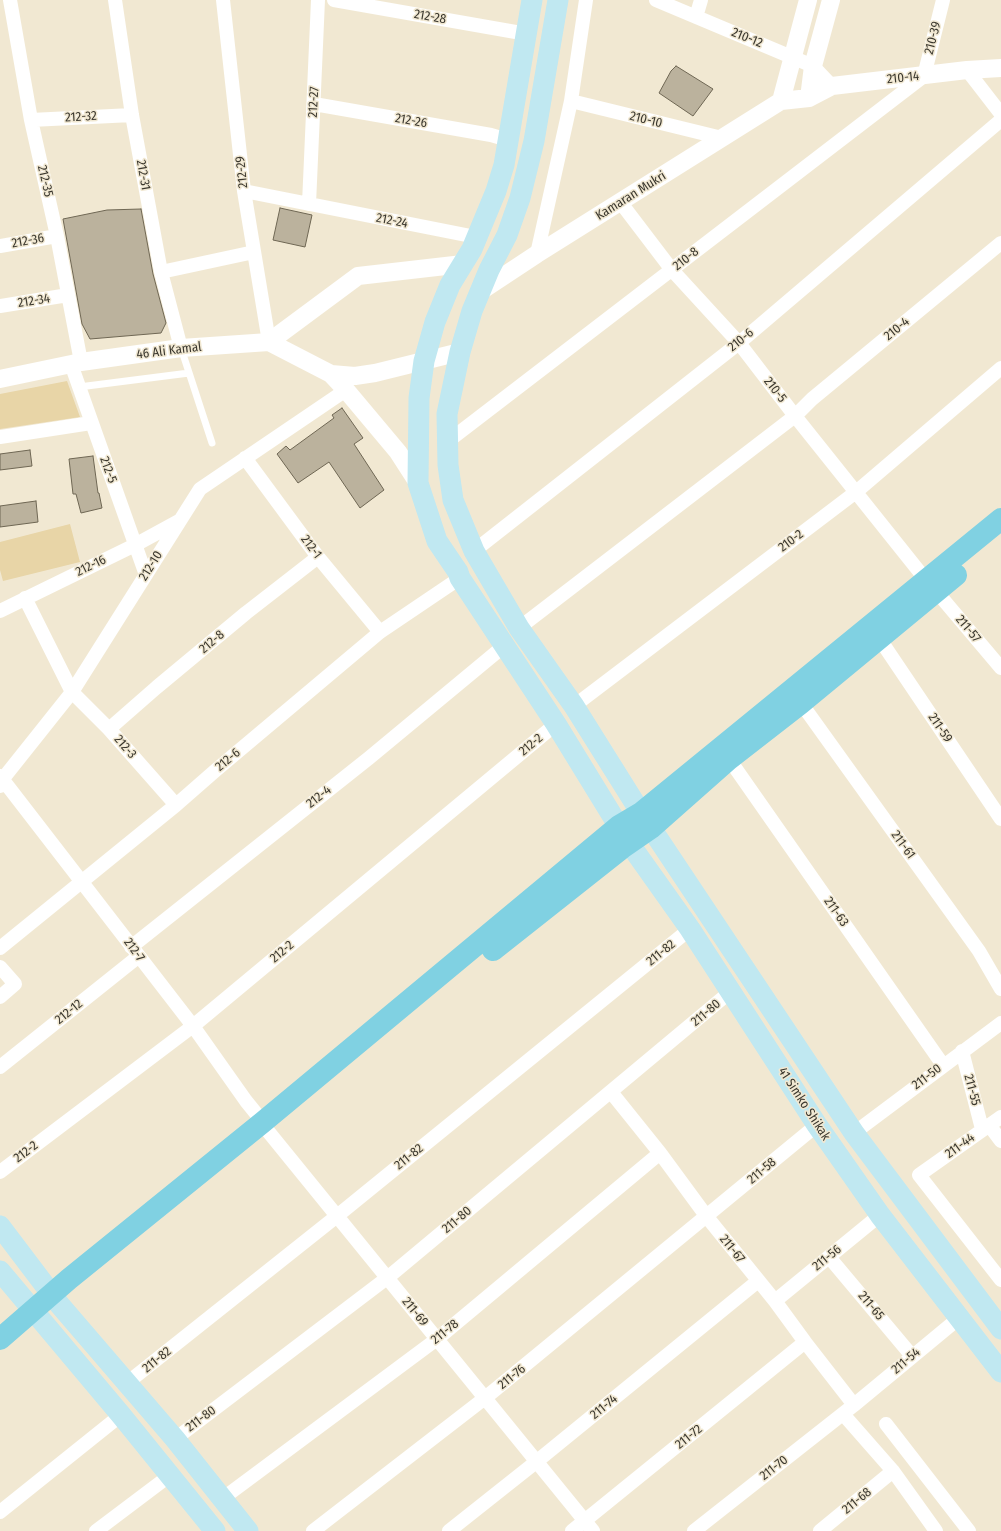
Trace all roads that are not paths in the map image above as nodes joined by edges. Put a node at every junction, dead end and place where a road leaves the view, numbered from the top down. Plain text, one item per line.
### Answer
1 (10, 0) edge
2 (116, 0) edge
3 (223, 0) edge
4 (318, 0) edge
5 (334, 0) edge
6 (532, 0) edge
7 (558, 0) edge
8 (586, 0) edge
9 (656, 0) edge
10 (701, 0) edge
11 (808, 0) edge
12 (831, 0) edge
13 (943, 0) edge
14 (696, 18) junction
15 (526, 34) junction
16 (793, 57) junction
17 (813, 66) junction
18 (1001, 68) edge
19 (967, 70) junction
20 (924, 76) junction
21 (832, 86) junction
22 (808, 98) junction
23 (570, 101) junction
24 (781, 101) junction
25 (314, 104) junction
26 (1001, 114) edge
27 (132, 115) junction
28 (31, 120) junction
29 (1001, 120) edge
30 (722, 138) junction
31 (508, 140) junction
32 (244, 191) junction
33 (621, 202) junction
34 (308, 204) junction
35 (57, 236) junction
36 (476, 237) junction
37 (1001, 243) edge
38 (0, 246) edge
39 (254, 252) junction
40 (537, 254) junction
41 (463, 264) junction
42 (672, 270) junction
43 (161, 272) junction
44 (481, 291) junction
45 (68, 295) junction
46 (0, 306) edge
47 (269, 342) junction
48 (739, 343) junction
49 (181, 348) junction
50 (460, 352) junction
51 (424, 361) junction
52 (76, 363) junction
53 (1001, 368) edge
54 (189, 373) junction
55 (331, 374) junction
56 (0, 380) edge
57 (79, 387) junction
58 (346, 390) junction
59 (795, 416) junction
60 (91, 423) junction
61 (0, 437) edge
62 (448, 442) junction
63 (212, 443) dead end
64 (245, 458) junction
65 (418, 483) junction
66 (856, 492) junction
67 (1001, 519) edge
68 (181, 520) junction
69 (1001, 538) edge
70 (135, 545) junction
71 (474, 550) junction
72 (318, 557) junction
73 (146, 575) junction
74 (460, 578) junction
75 (931, 585) junction
76 (25, 598) junction
77 (0, 611) edge
78 (519, 628) junction
79 (380, 632) junction
80 (879, 638) junction
81 (504, 646) junction
82 (1001, 668) edge
83 (72, 692) junction
84 (801, 703) junction
85 (574, 706) junction
86 (556, 724) junction
87 (109, 729) junction
88 (729, 759) junction
89 (1, 781) edge
90 (176, 805) junction
91 (1001, 819) edge
92 (646, 820) junction
93 (624, 834) junction
94 (82, 882) junction
95 (690, 929) junction
96 (0, 948) edge
97 (135, 951) junction
98 (0, 967) edge
99 (1001, 989) edge
100 (731, 991) junction
101 (0, 997) edge
102 (1001, 1023) edge
103 (193, 1026) junction
104 (962, 1051) junction
105 (943, 1065) junction
106 (0, 1067) edge
107 (611, 1092) junction
108 (1001, 1117) edge
109 (817, 1125) junction
110 (265, 1126) junction
111 (986, 1127) junction
112 (854, 1133) junction
113 (1001, 1141) edge
114 (660, 1153) junction
115 (0, 1172) edge
116 (880, 1215) junction
117 (337, 1216) junction
118 (707, 1217) junction
119 (0, 1226) edge
120 (829, 1257) junction
121 (947, 1257) junction
122 (0, 1271) edge
123 (924, 1272) junction
124 (387, 1278) junction
125 (1001, 1280) edge
126 (758, 1281) junction
127 (56, 1299) junction
128 (775, 1301) junction
129 (36, 1315) junction
130 (959, 1318) junction
131 (1001, 1329) edge
132 (0, 1339) edge
133 (437, 1339) junction
134 (805, 1342) junction
135 (0, 1353) edge
136 (912, 1356) junction
137 (1001, 1372) edge
138 (127, 1383) junction
139 (485, 1398) junction
140 (854, 1405) junction
141 (843, 1414) junction
142 (121, 1415) junction
143 (886, 1424) dead end
144 (175, 1440) junction
145 (536, 1462) junction
146 (894, 1471) junction
147 (169, 1476) junction
148 (222, 1499) junction
149 (0, 1512) edge
150 (589, 1526) edge
151 (96, 1531) edge
152 (215, 1531) edge
153 (248, 1531) edge
154 (313, 1531) edge
155 (449, 1531) edge
156 (572, 1531) edge
157 (694, 1531) edge
158 (820, 1531) edge
159 (936, 1531) edge
160 (969, 1531) edge

1 - 28 street, 212-35
2 - 27 street, 212-31
3 - 32 street, 212-29
4 - 25 street, 212-27
5 - 15 street, 212-28
6 - 15 main road, 41 Simko Shikak
7 - 44 main road, 41 Simko Shikak
8 - 23 street
9 - 14 street, 210-12
10 - 14 street
11 - 16 street
12 - 17 street
13 - 20 street, 210-39
14 - 16 street, 210-12
15 - 31 main road, 41 Simko Shikak
16 - 17 street, 210-12
16 - 24 street
17 - 21 street, 210-12
17 - 22 street
18 - 19 street, 210-14
19 - 20 street, 210-14
19 - 26 street
20 - 21 street, 210-14
20 - 42 street, 210-8
21 - 22 street, 210-14
22 - 24 street, Kamaran Mukri
23 - 30 street, 210-10
23 - 40 street
24 - 30 street, Kamaran Mukri
25 - 31 street, 212-26
25 - 34 street, 212-27
27 - 28 street, 212-32
27 - 43 street, 212-31
28 - 35 street, 212-35
29 - 48 street, 210-6
30 - 33 street, Kamaran Mukri
31 - 36 main road, 41 Simko Shikak
32 - 34 street, 212-24
32 - 39 street, 212-29
33 - 40 street, Kamaran Mukri
33 - 42 street, 210-5
34 - 36 street, 212-24
35 - 38 street, 212-36
35 - 45 street, 212-35
36 - 41 main road, 41 Simko Shikak
37 - 59 street, 210-4
39 - 43 street
39 - 47 street, 212-29
40 - 44 street, Kamaran Mukri
41 - 47 street
41 - 51 main road, 41 Simko Shikak
42 - 48 street, 210-5
42 - 62 street, 210-8
43 - 49 street, 212-31
44 - 50 main road, 41 Simko Shikak
45 - 46 street, 212-34
45 - 52 street, 212-35
47 - 49 street, 46 Ali Kamal
47 - 55 street
48 - 59 street, 210-5
48 - 71 street, 210-6
49 - 52 street, 46 Ali Kamal
49 - 54 lane
50 - 51 street
50 - 62 main road, 41 Simko Shikak
51 - 55 street
51 - 65 main road, 41 Simko Shikak
52 - 56 street, 46 Ali Kamal
52 - 57 street, 212-5
53 - 66 street, 210-2
54 - 57 lane
54 - 63 lane
55 - 58 street
57 - 60 street, 212-5
58 - 64 street, 212-10
58 - 65 street
59 - 66 street, 210-5
59 - 78 street, 210-4
60 - 61 street
60 - 70 street, 212-5
62 - 71 main road, 41 Simko Shikak
64 - 68 street, 212-10
64 - 72 street, 212-1
65 - 74 main road, 41 Simko Shikak
66 - 75 street, 210-5
66 - 85 street, 210-2
67 - 75 main road
68 - 70 street, 212-16
68 - 73 street, 212-10
69 - 75 main road
70 - 73 street, 212-5
70 - 76 street, 212-16
71 - 78 main road, 41 Simko Shikak
72 - 79 street, 212-1
72 - 87 street, 212-8
73 - 83 street, 212-10
74 - 79 street, 212-6
74 - 81 main road, 41 Simko Shikak
75 - 80 main road
75 - 82 street, 211-57
75 - 92 main road
76 - 77 street, 212-16
76 - 83 street
78 - 85 main road, 41 Simko Shikak
79 - 90 street, 212-6
80 - 84 main road
80 - 91 street, 211-59
81 - 86 main road, 41 Simko Shikak
81 - 97 street, 212-4
83 - 87 street, 212-3
83 - 89 street, 212-10
84 - 88 main road
84 - 99 street, 211-61
85 - 92 main road, 41 Simko Shikak
86 - 93 main road, 41 Simko Shikak
86 - 103 street, 212-2
87 - 90 street, 212-3
88 - 92 main road
88 - 105 street, 211-63
89 - 94 street, 212-7
90 - 94 street, 212-6
92 - 93 main road
92 - 112 main road, 41 Simko Shikak
93 - 95 main road, 41 Simko Shikak
93 - 110 main road
94 - 96 street, 212-6
94 - 97 street, 212-7
95 - 100 main road, 41 Simko Shikak
95 - 117 street, 211-82
97 - 103 street, 212-7
97 - 106 street, 212-12
98 - 101 street
100 - 107 street, 211-80
100 - 109 main road, 41 Simko Shikak
102 - 104 street, 211-50
103 - 110 street, 212-7
103 - 115 street, 212-2
104 - 105 street, 211-50
104 - 111 street, 211-55
105 - 112 street, 211-50
107 - 114 street, 211-67
107 - 124 street, 211-80
108 - 111 street, 211-44
109 - 116 main road, 41 Simko Shikak
109 - 118 street, 211-58
110 - 117 street, 211-69
110 - 127 main road
111 - 113 street
111 - 125 street, 211-44
112 - 121 main road, 41 Simko Shikak
114 - 118 street, 211-67
114 - 133 street, 211-78
116 - 120 street, 211-56
116 - 123 main road, 41 Simko Shikak
117 - 124 street, 211-69
117 - 138 street, 211-82
118 - 126 street, 211-67
118 - 139 street, 211-76
119 - 127 main road
120 - 128 street, 211-56
120 - 136 street, 211-65
121 - 123 main road
121 - 131 main road, 41 Simko Shikak
122 - 129 main road
123 - 130 main road, 41 Simko Shikak
124 - 133 street, 211-69
124 - 144 street, 211-80
126 - 128 street, 211-67
126 - 145 street, 211-74
127 - 129 main road
127 - 138 main road
128 - 134 street, 211-67
129 - 132 main road
129 - 135 main road
129 - 142 main road
130 - 136 street, 211-54
130 - 137 main road, 41 Simko Shikak
133 - 139 street, 211-69
133 - 148 street, 211-78
134 - 140 street, 211-67
134 - 150 street, 211-72
136 - 140 street, 211-54
138 - 144 main road
139 - 145 street, 211-69
139 - 154 street, 211-76
140 - 141 street, 211-70
141 - 146 street
141 - 157 street, 211-70
142 - 147 main road
142 - 149 street
143 - 160 street
144 - 148 main road
145 - 150 street, 211-69
145 - 155 street, 211-74
146 - 158 street, 211-68
146 - 159 street
147 - 151 street
147 - 152 main road
148 - 153 main road
150 - 156 street, 211-72

